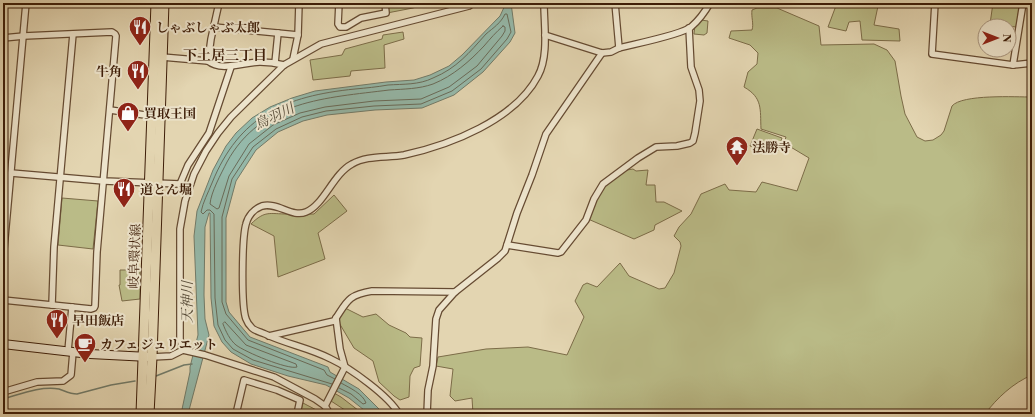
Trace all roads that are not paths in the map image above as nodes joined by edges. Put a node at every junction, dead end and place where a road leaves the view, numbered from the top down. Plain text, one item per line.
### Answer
1 (26, 3) edge
2 (156, 3) edge
3 (164, 3) edge
4 (219, 3) edge
5 (299, 3) edge
6 (339, 3) edge
7 (385, 3) edge
8 (473, 3) edge
9 (544, 3) edge
10 (615, 3) edge
11 (710, 3) edge
12 (935, 3) edge
13 (1023, 3) edge
14 (214, 27) junction
15 (690, 28) junction
16 (278, 33) junction
17 (73, 34) junction
18 (545, 35) junction
19 (24, 36) junction
20 (298, 36) junction
21 (3, 38) edge
22 (619, 48) junction
23 (602, 53) junction
24 (162, 57) junction
25 (293, 59) junction
26 (208, 61) junction
27 (275, 63) junction
28 (1032, 64) edge
29 (284, 65) junction
30 (1013, 65) junction
31 (231, 67) junction
32 (110, 110) junction
33 (152, 116) junction
34 (11, 173) junction
35 (61, 177) junction
36 (104, 181) junction
37 (153, 184) junction
38 (6, 206) edge
39 (507, 245) junction
40 (3, 260) edge
41 (455, 292) junction
42 (3, 300) edge
43 (52, 305) junction
44 (72, 307) junction
45 (336, 318) junction
46 (269, 336) junction
47 (3, 344) edge
48 (183, 350) junction
49 (70, 351) junction
50 (148, 357) junction
51 (345, 367) junction
52 (3, 392) edge
53 (326, 404) junction
54 (141, 414) edge
55 (149, 414) edge
56 (236, 414) edge
57 (297, 414) edge
58 (330, 414) edge
59 (399, 414) edge
60 (427, 414) edge

1 - 19 street
2 - 33 main road, 岐阜環状線
3 - 24 main road, 岐阜環状線
4 - 14 street
5 - 20 street
6 - 7 street
8 - 25 street
9 - 18 street
10 - 22 street
11 - 15 street
12 - 30 street
13 - 30 street
14 - 16 street
14 - 26 street
15 - 22 street
15 - 39 street
16 - 20 street
16 - 27 street
17 - 19 street
17 - 32 street
17 - 35 street
18 - 23 street
18 - 46 street
19 - 21 street
19 - 34 street
20 - 25 street
22 - 23 street
23 - 39 street
24 - 26 street
24 - 37 main road, 岐阜環状線
25 - 29 street
26 - 31 street
27 - 29 street
27 - 31 street
28 - 30 street
29 - 48 street
31 - 37 street
32 - 33 street
32 - 36 street
33 - 37 main road, 岐阜環状線
34 - 35 street
34 - 38 street
35 - 36 street
35 - 43 street
36 - 37 street
36 - 44 street
37 - 50 main road, 岐阜環状線
38 - 40 street
39 - 41 street
41 - 45 street
41 - 60 street
42 - 43 street
43 - 44 street
44 - 49 street
45 - 46 street
45 - 51 street
46 - 51 street
47 - 49 street
48 - 50 street
48 - 53 street
49 - 50 street
49 - 52 street
50 - 54 main road, 岐阜環状線
50 - 55 main road, 岐阜環状線
51 - 53 street
51 - 59 street
53 - 58 street
56 - 57 street

